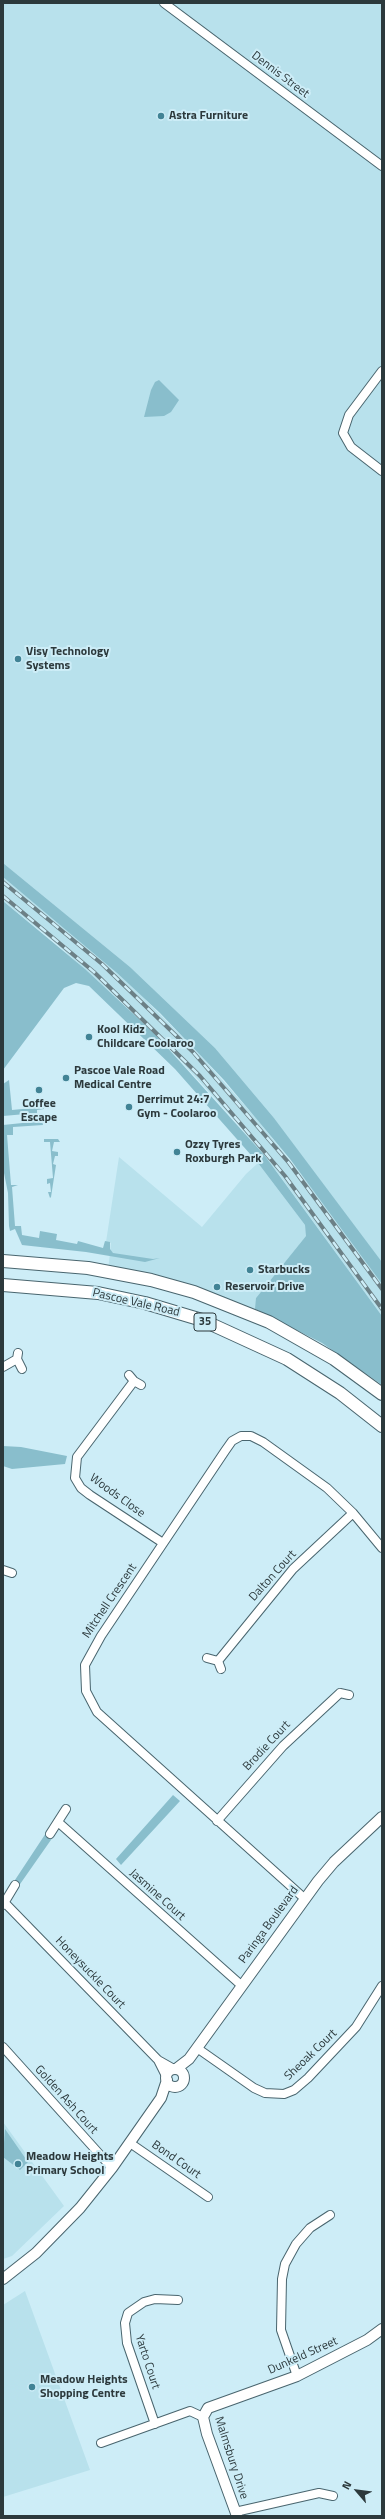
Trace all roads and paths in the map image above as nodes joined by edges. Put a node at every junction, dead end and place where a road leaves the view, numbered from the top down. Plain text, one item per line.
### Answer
1 (164, 3) edge
2 (382, 166) edge
3 (382, 371) edge
4 (382, 471) edge
5 (3, 1261) edge
6 (3, 1285) edge
7 (3, 1367) edge
8 (22, 1368) dead end
9 (135, 1380) dead end
10 (382, 1394) edge
11 (382, 1426) edge
12 (353, 1513) junction
13 (163, 1543) junction
14 (382, 1548) edge
15 (207, 1658) dead end
16 (218, 1661) junction
17 (221, 1670) dead end
18 (349, 1695) dead end
19 (66, 1809) dead end
20 (382, 1817) edge
21 (216, 1821) junction
22 (58, 1822) junction
23 (50, 1834) dead end
24 (15, 1885) dead end
25 (304, 1898) junction
26 (4, 1904) edge
27 (241, 1985) junction
28 (382, 1986) edge
29 (3, 2047) edge
30 (197, 2048) junction
31 (189, 2058) junction
32 (158, 2060) junction
33 (175, 2069) junction
34 (184, 2076) junction
35 (167, 2079) junction
36 (177, 2086) junction
37 (161, 2098) junction
38 (130, 2142) junction
39 (112, 2168) junction
40 (209, 2198) dead end
41 (330, 2216) dead end
42 (3, 2279) edge
43 (178, 2300) dead end
44 (382, 2329) edge
45 (297, 2376) junction
46 (205, 2412) junction
47 (155, 2424) junction
48 (101, 2443) dead end
49 (333, 2496) dead end
50 (236, 2514) edge

1 - 2 street, Dennis Street
3 - 4 street
5 - 10 main road, Pascoe Vale Road / 35
6 - 11 main road, Pascoe Vale Road / 35
7 - 8 street
9 - 13 street, Woods Close
12 - 13 street, Mitchell Crescent
12 - 14 street, Mitchell Crescent
12 - 16 street, Dalton Court
13 - 21 street, Mitchell Crescent
15 - 16 street
16 - 17 street
18 - 21 street, Brodie Court
19 - 22 street
20 - 25 street, Paringa Boulevard
21 - 25 street, Mitchell Crescent
22 - 23 street
22 - 27 street, Jasmine Court
24 - 26 street, Honeysuckle Court
25 - 27 street, Paringa Boulevard
26 - 32 street, Honeysuckle Court
27 - 30 street, Paringa Boulevard
28 - 30 street, Sheoak Court
29 - 39 street, Golden Ash Court
30 - 31 street, Paringa Boulevard
31 - 33 street, Paringa Boulevard
31 - 34 street, Paringa Boulevard
32 - 33 street, Honeysuckle Court
32 - 35 street, Honeysuckle Court
33 - 34 street
33 - 35 street
34 - 36 street
35 - 36 street
35 - 37 street
36 - 37 street
37 - 38 street
38 - 39 street
38 - 40 street, Bond Court
39 - 42 street
41 - 45 street
43 - 47 street, Yarto Court
44 - 45 street, Dunkeld Street
45 - 46 street, Dunkeld Street
46 - 47 street
46 - 50 street, Malmsbury Drive
47 - 48 street
49 - 50 street

